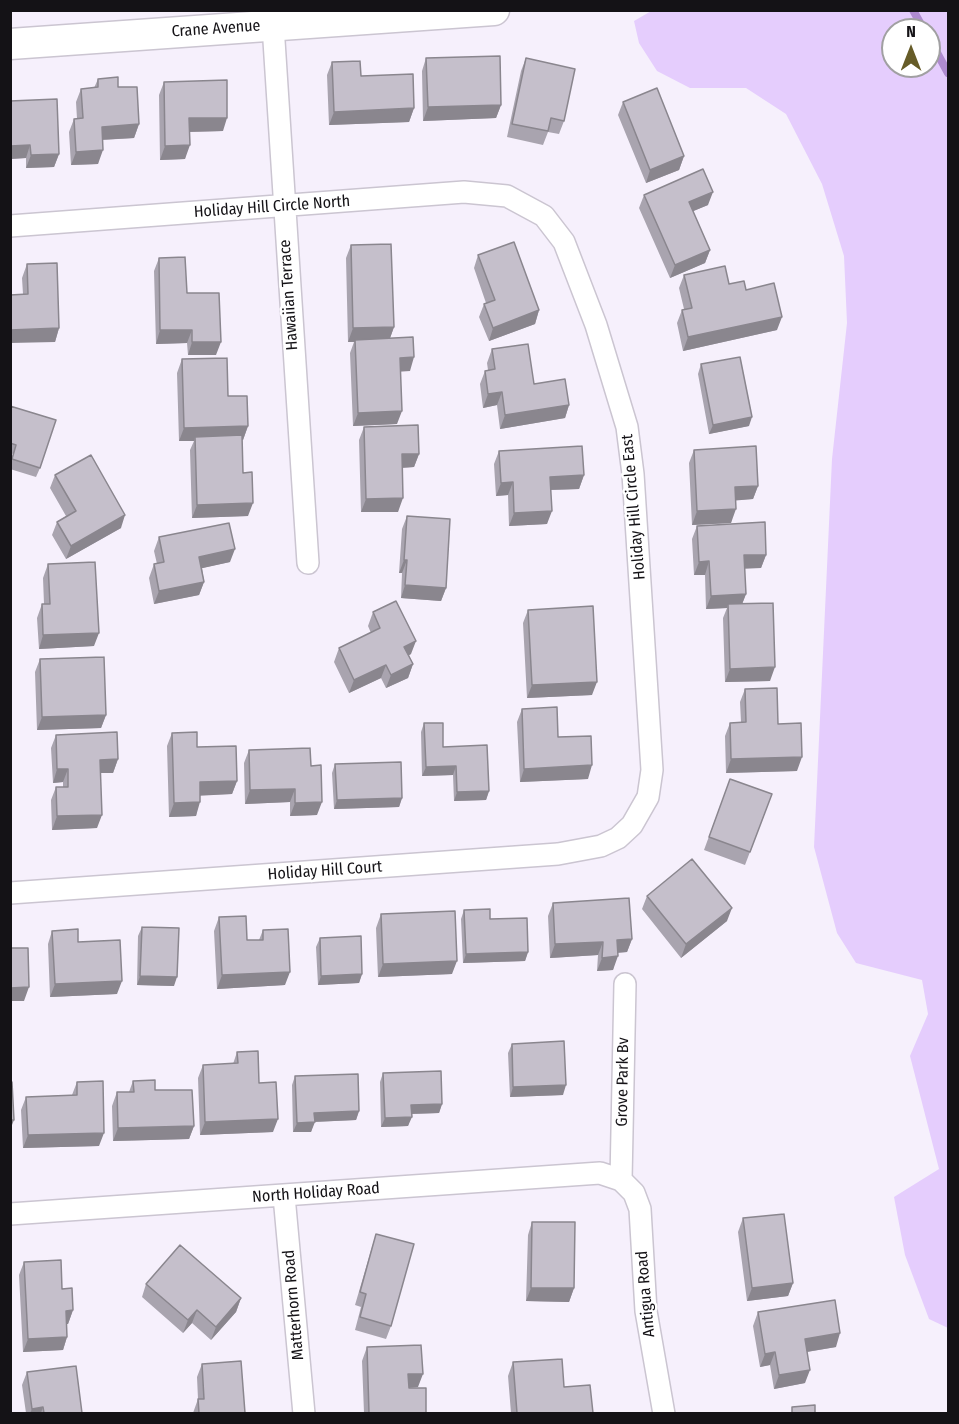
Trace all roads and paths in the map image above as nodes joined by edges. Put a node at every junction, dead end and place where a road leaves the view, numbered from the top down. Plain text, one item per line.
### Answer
1 (494, 10) edge
2 (272, 18) edge
3 (10, 44) edge
4 (283, 206) junction
5 (531, 207) joint
6 (10, 226) edge
7 (308, 563) dead end
8 (632, 825) joint
9 (10, 893) edge
10 (625, 984) dead end
11 (621, 1180) junction
12 (284, 1196) junction
13 (10, 1214) edge
14 (304, 1413) edge
15 (664, 1413) edge

1 - 2 street, Crane Avenue
2 - 3 street, Crane Avenue
2 - 4 street, Hawaiian Terrace
4 - 5 street, Holiday Hill Circle North
4 - 6 street, Holiday Hill Circle North
4 - 7 street, Hawaiian Terrace
5 - 8 street, Holiday Hill Circle East
8 - 9 street, Holiday Hill Court
10 - 11 street, Grove Park Bv
11 - 12 street, North Holiday Road
11 - 15 street, Antigua Road
12 - 13 street, North Holiday Road
12 - 14 street, Matterhorn Road

